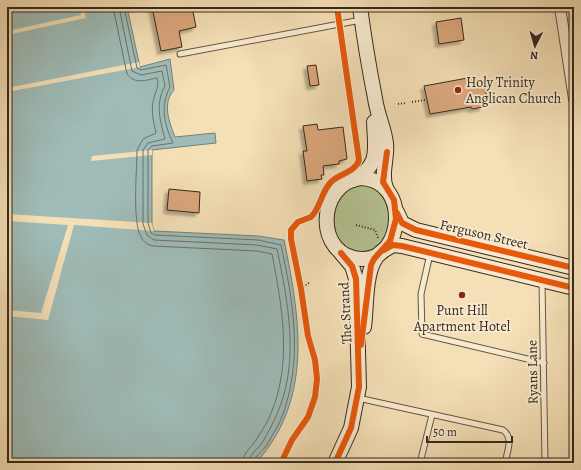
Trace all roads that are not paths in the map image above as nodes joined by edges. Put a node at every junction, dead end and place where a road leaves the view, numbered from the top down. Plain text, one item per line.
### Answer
1 (560, 7) edge
2 (361, 13) edge
3 (180, 54) dead end
4 (375, 100) junction
5 (574, 100) edge
6 (353, 180) junction
7 (386, 188) junction
8 (397, 212) junction
9 (380, 249) junction
10 (430, 252) junction
11 (341, 253) junction
12 (574, 268) edge
13 (542, 280) junction
14 (574, 288) edge
15 (360, 353) junction
16 (544, 363) junction
17 (358, 398) junction
18 (432, 415) junction
19 (335, 463) edge
20 (420, 463) edge
21 (505, 463) edge
22 (545, 463) edge

1 - 5 street
2 - 3 lane
2 - 4 street
4 - 6 street
4 - 7 street
6 - 7 street
6 - 11 street
7 - 8 street
8 - 9 street
8 - 12 street, Ferguson Street
9 - 10 street
9 - 11 street
9 - 15 street, The Strand
10 - 13 street
10 - 16 lane
11 - 15 street, The Strand
13 - 14 street
13 - 16 lane, Ryans Lane
15 - 17 street, The Strand
16 - 22 lane, Ryans Lane
17 - 18 lane
17 - 19 street, The Strand
18 - 20 lane
18 - 21 lane

